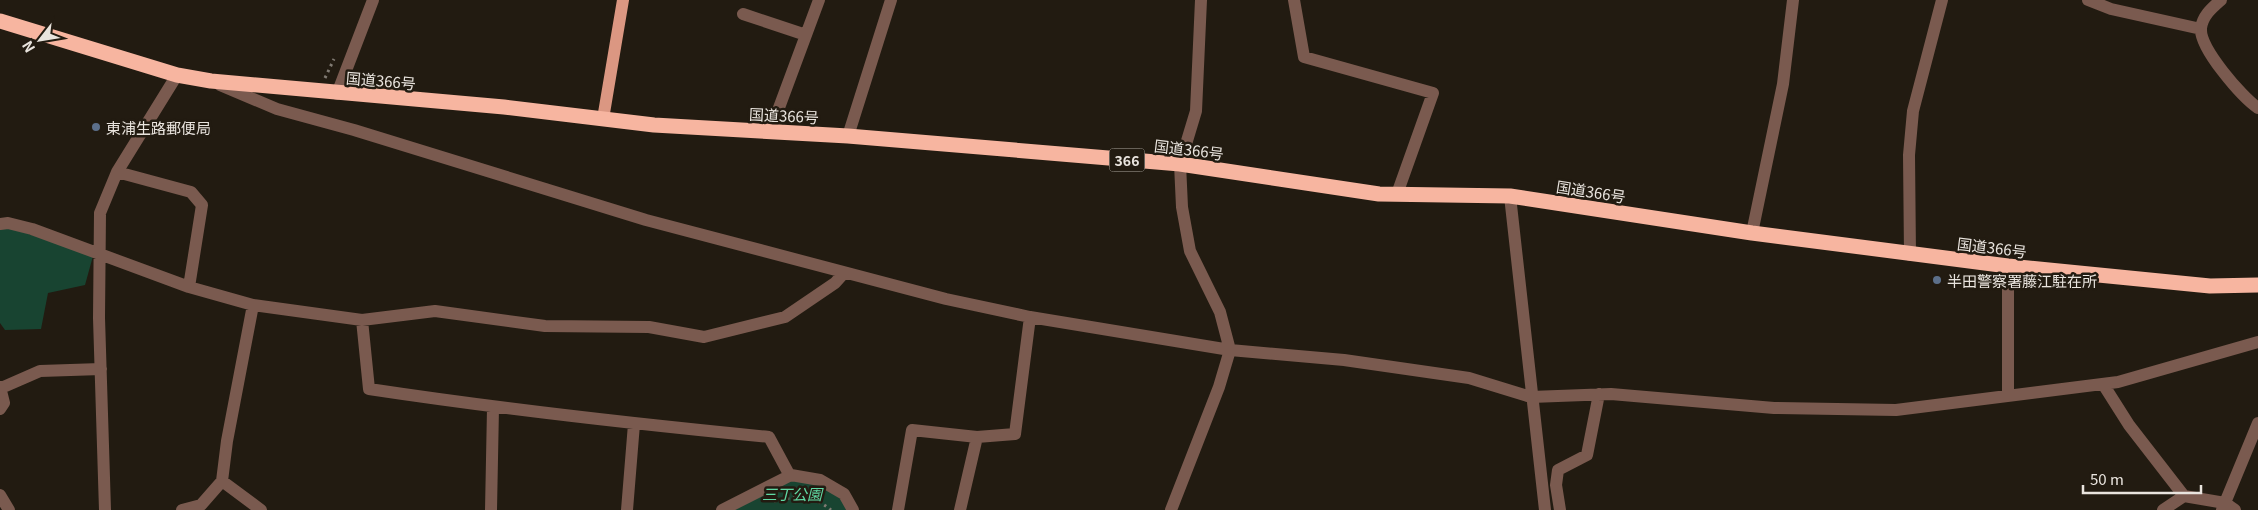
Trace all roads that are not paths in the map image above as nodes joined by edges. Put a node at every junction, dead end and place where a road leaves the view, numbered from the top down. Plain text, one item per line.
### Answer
1 (373, 0) edge
2 (623, 0) edge
3 (819, 0) edge
4 (891, 0) edge
5 (1201, 0) edge
6 (1294, 0) edge
7 (1793, 0) edge
8 (1942, 0) edge
9 (2088, 0) edge
10 (2221, 0) edge
11 (743, 14) dead end
12 (0, 21) edge
13 (2201, 29) junction
14 (806, 35) junction
15 (177, 75) junction
16 (211, 81) junction
17 (337, 94) junction
18 (2258, 108) edge
19 (603, 119) junction
20 (770, 132) junction
21 (848, 136) junction
22 (1180, 164) junction
23 (117, 172) junction
24 (1396, 194) junction
25 (1510, 196) junction
26 (0, 224) edge
27 (1752, 233) junction
28 (100, 254) junction
29 (1910, 255) junction
30 (2008, 266) junction
31 (844, 273) junction
32 (2258, 285) edge
33 (189, 287) junction
34 (253, 305) junction
35 (1030, 317) junction
36 (362, 320) junction
37 (2258, 342) edge
38 (1230, 350) junction
39 (101, 369) junction
40 (2103, 384) junction
41 (0, 388) edge
42 (1598, 394) junction
43 (2008, 396) junction
44 (1531, 397) junction
45 (492, 408) junction
46 (0, 409) edge
47 (2258, 423) edge
48 (634, 424) junction
49 (977, 437) junction
50 (790, 476) junction
51 (222, 482) junction
52 (0, 495) edge
53 (2184, 496) junction
54 (2229, 508) edge
55 (9, 510) edge
56 (105, 510) edge
57 (182, 510) edge
58 (262, 510) edge
59 (491, 510) edge
60 (628, 510) edge
61 (722, 510) edge
62 (853, 510) edge
63 (898, 510) edge
64 (960, 510) edge
65 (1171, 510) edge
66 (1545, 510) edge
67 (1560, 510) edge
68 (2163, 510) edge

1 - 17 street
2 - 19 main road
3 - 14 street
4 - 21 street
5 - 22 street
6 - 24 street
7 - 27 street
8 - 29 street
9 - 13 street
10 - 13 street
11 - 14 street
12 - 15 highway, 国道366号 / 366
13 - 18 street
14 - 20 street
15 - 16 highway, 国道366号 / 366
15 - 23 street
16 - 17 highway, 国道366号 / 366
16 - 31 street
17 - 19 highway, 国道366号 / 366
19 - 20 highway, 国道366号 / 366
20 - 21 highway, 国道366号 / 366
21 - 22 highway, 国道366号 / 366
22 - 24 highway, 国道366号 / 366
22 - 38 street
23 - 28 street
23 - 33 street
24 - 25 highway, 国道366号 / 366
25 - 27 highway, 国道366号 / 366
25 - 44 street
26 - 28 street
27 - 29 highway, 国道366号 / 366
28 - 33 street
28 - 39 street
29 - 30 highway, 国道366号 / 366
30 - 32 highway, 国道366号 / 366
30 - 43 street
31 - 35 street
31 - 36 street
33 - 34 street
34 - 36 street
34 - 51 street
35 - 38 street
35 - 49 street
36 - 45 street
37 - 40 street
38 - 44 street
38 - 65 street
39 - 41 street
39 - 56 street
40 - 43 street
40 - 53 street
41 - 46 street
42 - 43 street
42 - 44 street
42 - 67 street
44 - 66 street
45 - 48 street
45 - 59 street
47 - 54 street
48 - 50 street
48 - 60 street
49 - 63 street
49 - 64 street
50 - 61 street
50 - 62 street
51 - 57 street
51 - 58 street
52 - 55 street
53 - 54 street
53 - 68 street

